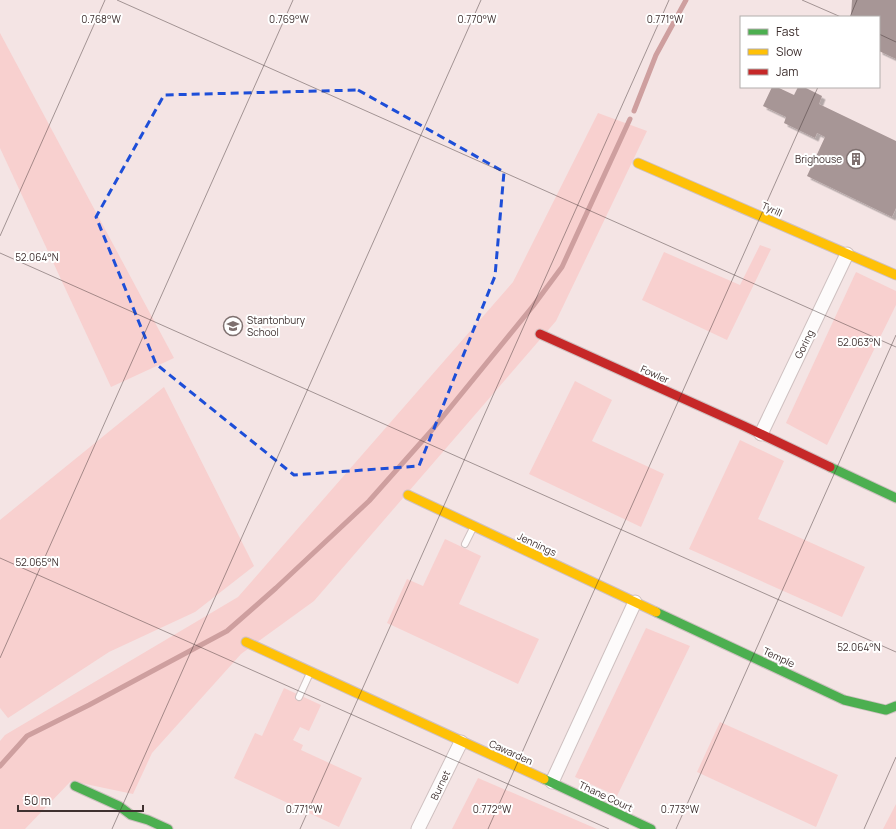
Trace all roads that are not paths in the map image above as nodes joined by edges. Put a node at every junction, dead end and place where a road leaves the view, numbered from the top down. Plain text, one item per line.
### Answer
1 (638, 163) dead end
2 (847, 254) junction
3 (896, 275) edge
4 (540, 334) dead end
5 (761, 434) junction
6 (408, 495) dead end
7 (896, 498) edge
8 (474, 526) junction
9 (465, 544) dead end
10 (635, 602) junction
11 (656, 612) joint
12 (246, 642) dead end
13 (311, 672) junction
14 (299, 697) dead end
15 (896, 706) edge
16 (461, 742) junction
17 (552, 782) junction
18 (75, 786) dead end
19 (168, 829) edge
20 (418, 829) edge
21 (651, 829) edge

1 - 2 street, Tyrill
2 - 3 street, Tyrill
2 - 5 street, Goring
4 - 5 street, Fowler
5 - 7 street
6 - 8 street, Jennings
8 - 9 lane
8 - 10 street, Jennings
10 - 11 street, Jennings
10 - 17 street
11 - 15 street, Temple
12 - 13 street
13 - 14 lane
13 - 16 street
16 - 17 street, Cawarden
16 - 20 street, Burnet
17 - 21 street, Thane Court
18 - 19 street

